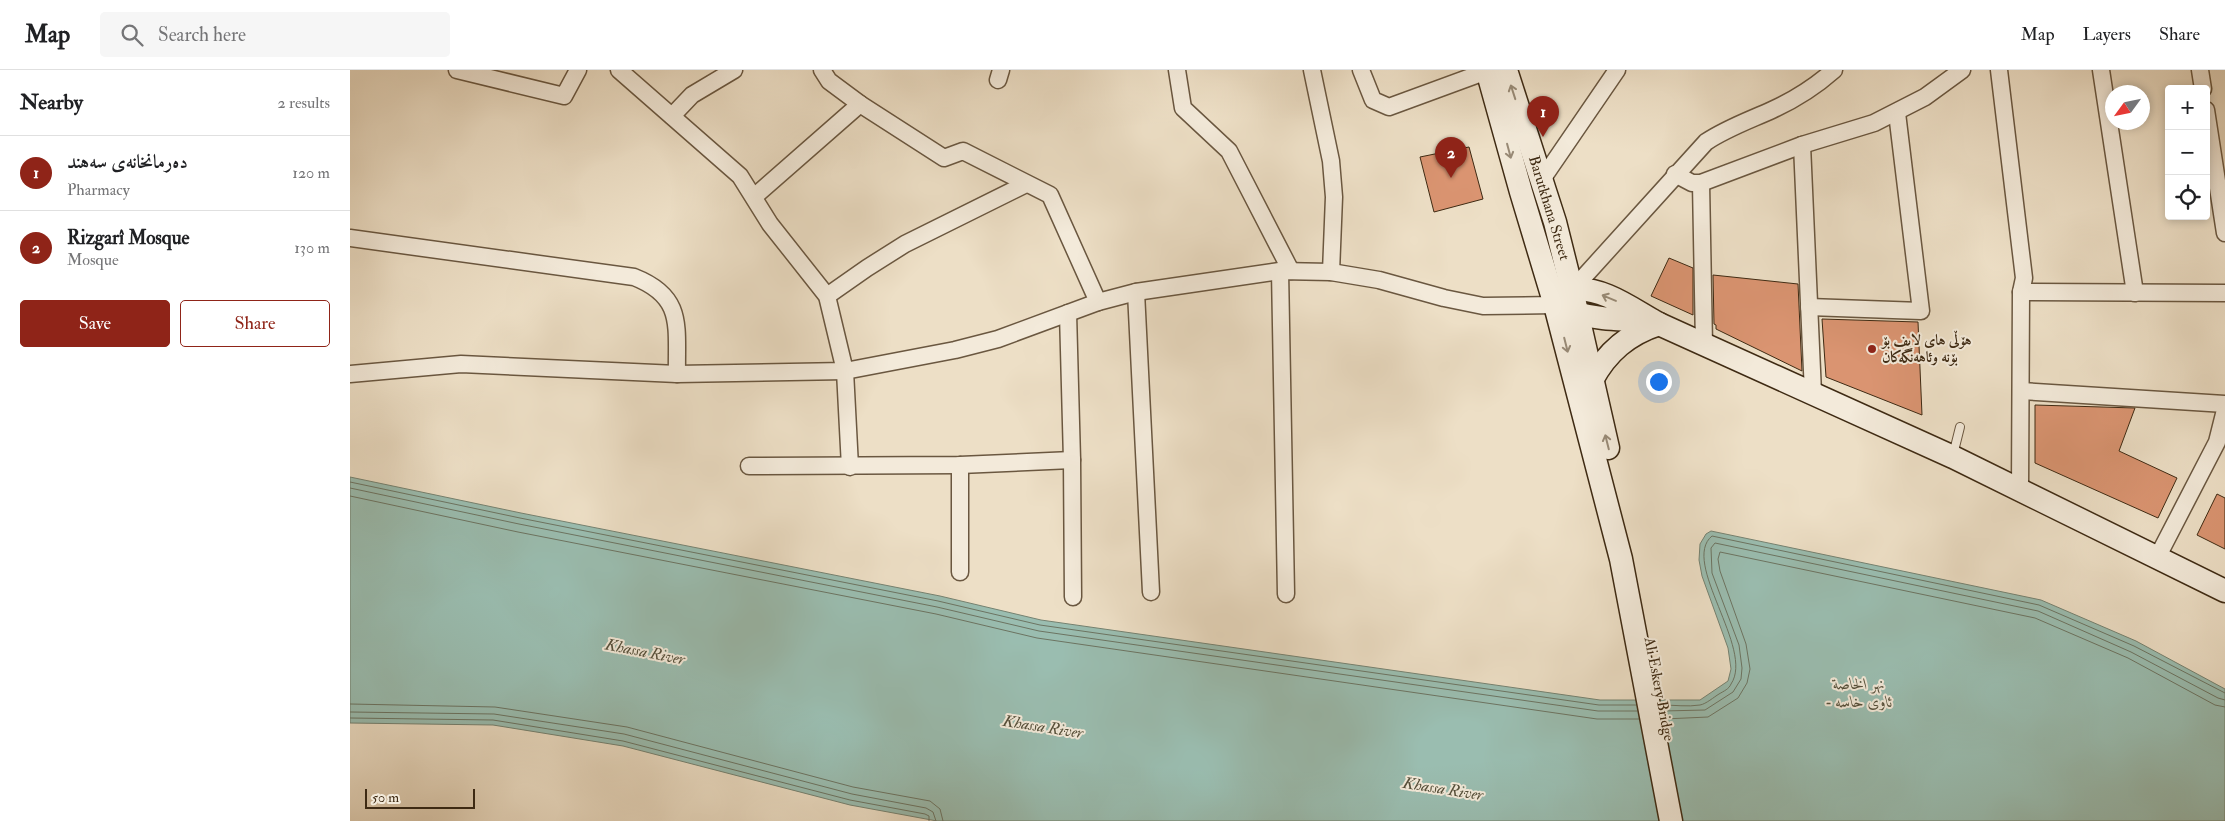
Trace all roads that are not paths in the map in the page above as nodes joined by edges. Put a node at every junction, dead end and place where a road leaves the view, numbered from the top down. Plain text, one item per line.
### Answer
1 (457, 70) edge
2 (578, 70) edge
3 (619, 70) edge
4 (734, 70) edge
5 (822, 70) edge
6 (1177, 70) edge
7 (1312, 70) edge
8 (1361, 70) edge
9 (1493, 70) edge
10 (1617, 70) edge
11 (1962, 70) edge
12 (1999, 70) edge
13 (2101, 70) edge
14 (2200, 70) edge
15 (1830, 71) edge
16 (2202, 85) edge
17 (860, 104) junction
18 (1897, 112) junction
19 (672, 116) junction
20 (2210, 124) edge
21 (1802, 145) junction
22 (2219, 157) edge
23 (1675, 174) junction
24 (1541, 181) junction
25 (1701, 183) junction
26 (1026, 184) junction
27 (754, 197) junction
28 (1555, 222) junction
29 (1532, 229) junction
30 (2225, 233) edge
31 (350, 238) edge
32 (1285, 271) junction
33 (1330, 272) junction
34 (1572, 290) junction
35 (1136, 292) junction
36 (2021, 292) junction
37 (2135, 293) junction
38 (2225, 293) edge
39 (827, 296) junction
40 (1098, 302) junction
41 (1555, 305) junction
42 (1809, 307) junction
43 (1068, 313) junction
44 (1577, 314) junction
45 (1656, 322) junction
46 (1704, 345) junction
47 (846, 371) junction
48 (350, 374) edge
49 (677, 374) junction
50 (1592, 380) junction
51 (2021, 390) junction
52 (1813, 393) junction
53 (2225, 404) edge
54 (2225, 410) edge
55 (1960, 427) dead end
56 (1952, 457) junction
57 (1072, 460) junction
58 (960, 465) junction
59 (749, 466) dead end
60 (850, 467) junction
61 (2020, 489) junction
62 (2157, 558) junction
63 (1628, 559) junction
64 (960, 572) dead end
65 (2225, 591) edge
66 (1151, 592) dead end
67 (1286, 594) dead end
68 (1072, 597) dead end
69 (1671, 821) edge
70 (1684, 821) edge

1 - 2 street
3 - 19 street
4 - 19 street
5 - 17 street
6 - 32 street
7 - 33 street
8 - 9 street
24 -> 9 main road, Barutkhana Street
9 -> 29 main road, Barutkhana Street
10 - 24 street
11 - 18 street
12 - 36 street
13 - 37 street
14 - 16 street
15 - 23 street
17 - 26 street
17 - 27 street
18 - 21 street
18 - 42 street
19 - 27 street
20 - 22 street
21 - 25 street
21 - 42 street
22 - 30 street
23 - 25 street
23 - 34 street
24 - 28 main road, Barutkhana Street
25 - 46 street
26 - 39 street
26 - 40 street
27 - 39 street
28 - 29 main road
28 - 34 main road, Barutkhana Street
29 - 41 main road, Barutkhana Street
31 - 49 street
32 - 33 street
32 - 35 street
32 - 67 street
33 - 41 street
34 - 41 main road
34 - 44 main road, Barutkhana Street
45 -> 34 main road
35 - 40 street
35 - 66 street
36 - 37 street
36 - 51 street
37 - 38 street
39 - 47 street
40 - 43 street
41 - 44 main road
41 -> 63 main road, Barutkhana Street
42 - 52 street
43 - 47 street
43 - 57 street
44 - 45 main road
44 - 50 main road, Barutkhana Street
45 - 46 main road
45 - 50 main road
46 - 52 main road
47 - 49 street
47 - 60 street
48 - 49 street
63 -> 50 main road, Barutkhana Street
51 - 53 street
51 - 61 street
52 - 56 main road
54 - 62 street
55 - 56 lane
56 - 61 main road
57 - 58 street
57 - 68 street
58 - 60 street
58 - 64 street
59 - 60 street
61 - 62 main road
62 - 65 main road
63 - 69 main road, Ali Eskery Bridge
63 - 70 main road, Ali Eskery Bridge

